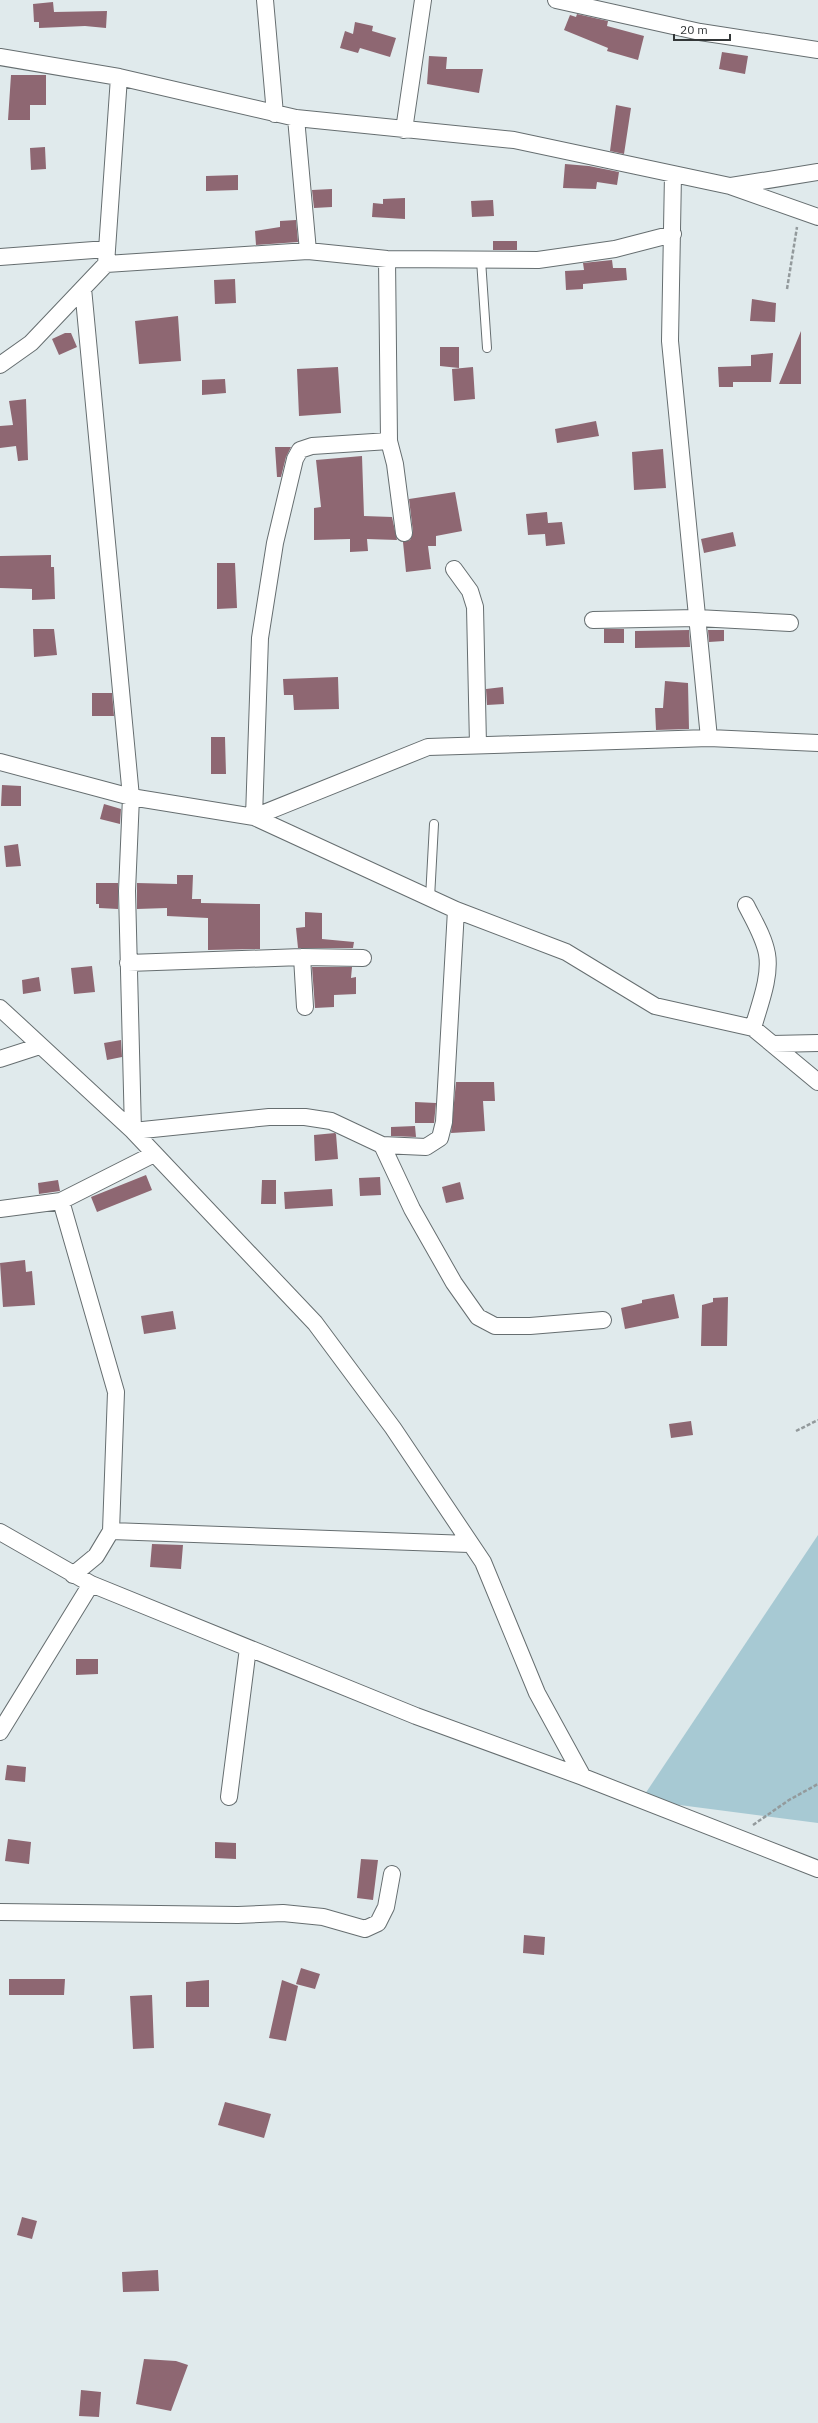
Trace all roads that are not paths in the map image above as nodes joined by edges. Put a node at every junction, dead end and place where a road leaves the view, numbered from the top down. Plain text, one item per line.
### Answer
1 (265, 0) edge
2 (423, 0) edge
3 (556, 0) edge
4 (818, 50) edge
5 (0, 58) edge
6 (119, 78) junction
7 (275, 114) junction
8 (296, 118) junction
9 (404, 130) junction
10 (818, 172) edge
11 (673, 174) junction
12 (730, 186) junction
13 (818, 216) edge
14 (673, 234) junction
15 (308, 251) junction
16 (0, 257) edge
17 (106, 257) junction
18 (387, 259) junction
19 (481, 260) junction
20 (83, 288) junction
21 (488, 348) dead end
22 (0, 365) edge
23 (389, 441) junction
24 (404, 533) dead end
25 (454, 569) dead end
26 (697, 618) junction
27 (593, 620) dead end
28 (790, 623) dead end
29 (709, 738) junction
30 (818, 743) edge
31 (478, 745) junction
32 (0, 762) edge
33 (131, 797) junction
34 (254, 817) junction
35 (434, 824) dead end
36 (430, 898) junction
37 (746, 905) dead end
38 (456, 910) junction
39 (302, 957) junction
40 (363, 958) dead end
41 (128, 963) junction
42 (305, 1007) dead end
43 (0, 1008) edge
44 (753, 1028) junction
45 (818, 1043) edge
46 (772, 1044) junction
47 (40, 1046) junction
48 (0, 1058) edge
49 (818, 1082) edge
50 (133, 1131) junction
51 (382, 1145) junction
52 (154, 1154) junction
53 (61, 1201) junction
54 (0, 1209) edge
55 (603, 1320) dead end
56 (111, 1531) junction
57 (0, 1532) edge
58 (469, 1544) junction
59 (73, 1575) junction
60 (91, 1584) junction
61 (248, 1648) junction
62 (0, 1732) edge
63 (583, 1777) junction
64 (229, 1797) dead end
65 (818, 1869) edge
66 (392, 1874) dead end
67 (0, 1912) edge

1 - 7 street
2 - 9 street
3 - 4 street
5 - 6 street
6 - 7 street
6 - 17 street
7 - 8 street
8 - 9 street
8 - 15 street
9 - 11 street
10 - 12 street
11 - 12 street
11 - 14 street
12 - 13 street
14 - 19 street
14 - 26 street
15 - 17 street
15 - 18 street
16 - 17 street
17 - 20 street
18 - 19 street
18 - 23 street
19 - 21 lane
20 - 22 street
20 - 33 street
23 - 24 street
23 - 34 street
25 - 31 street
26 - 27 street
26 - 28 street
26 - 29 street
29 - 30 street
29 - 31 street
31 - 34 street
32 - 33 street
33 - 34 street
33 - 41 street
34 - 36 street
35 - 36 lane
36 - 38 street
37 - 44 street
38 - 44 street
38 - 51 street
39 - 40 street
39 - 41 street
39 - 42 street
41 - 50 street
43 - 47 street
44 - 46 street
45 - 46 street
46 - 49 street
47 - 48 street
47 - 50 street
50 - 51 street
50 - 52 street
51 - 55 street
52 - 53 street
52 - 58 street
53 - 54 street
53 - 56 street
56 - 58 street
56 - 59 street
57 - 59 street
58 - 63 street
59 - 60 street
60 - 61 street
60 - 62 street
61 - 63 street
61 - 64 street
63 - 65 street
66 - 67 street

